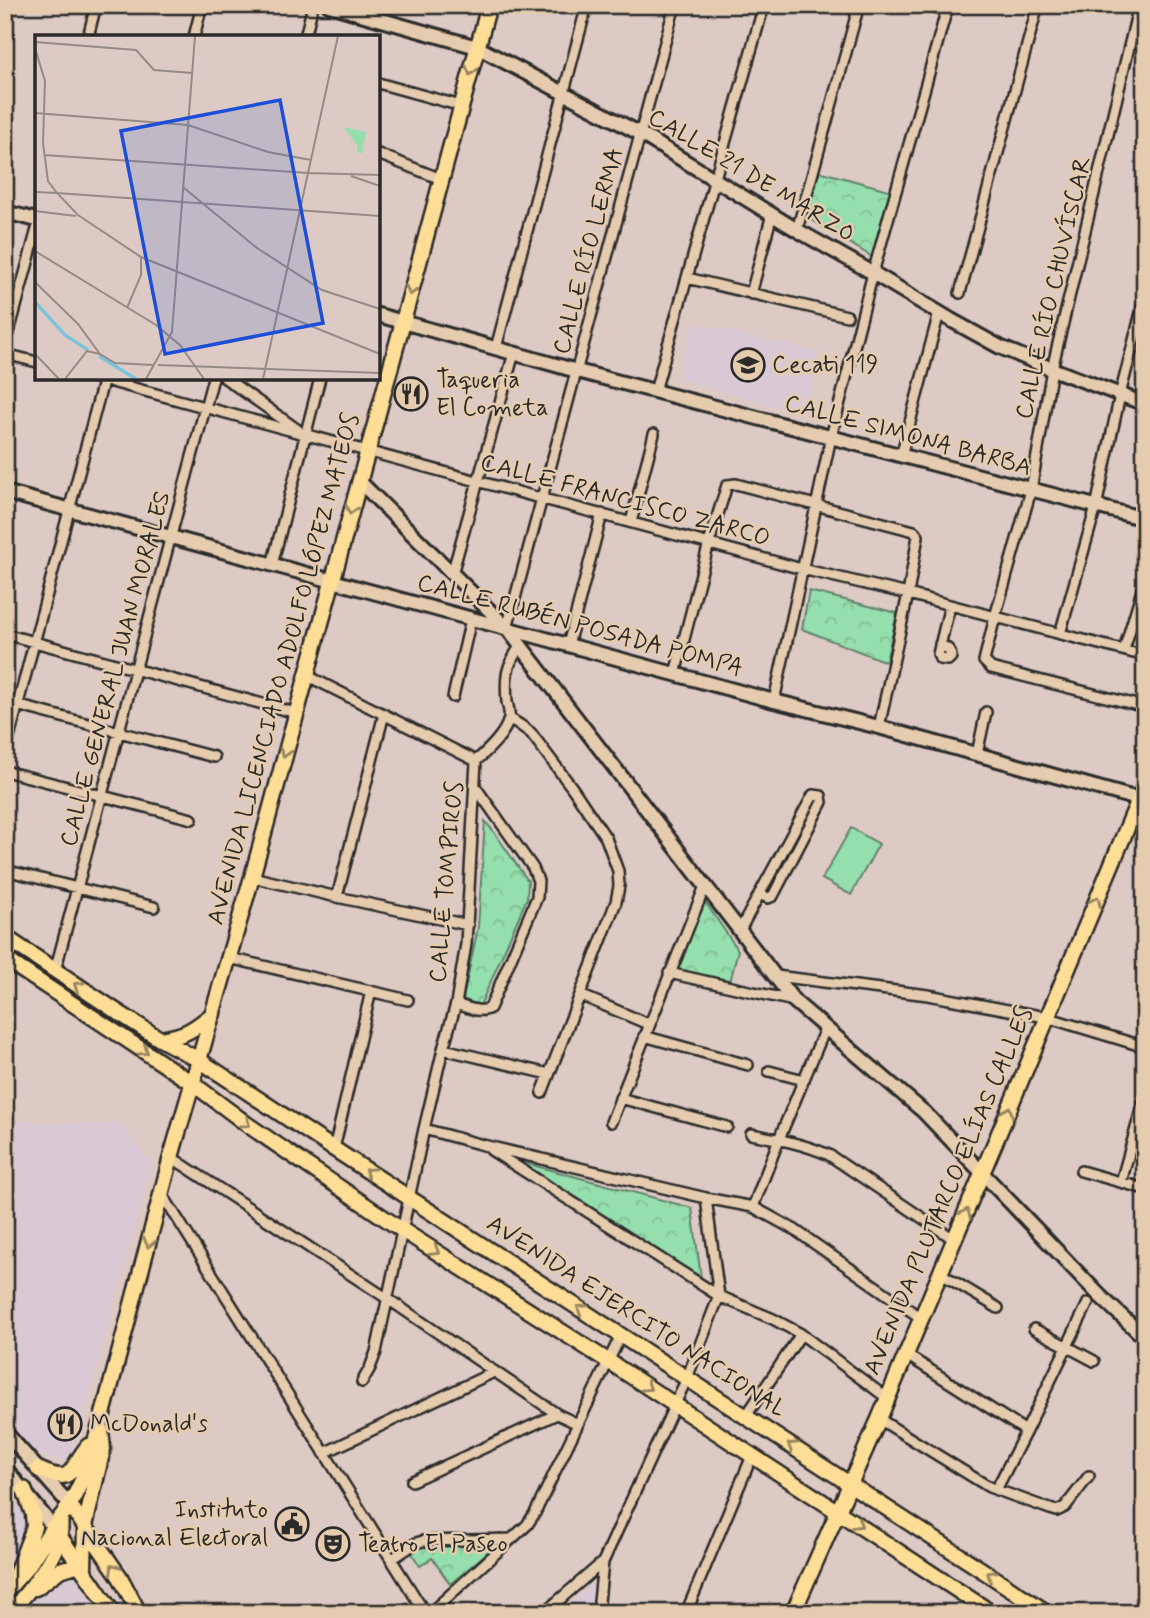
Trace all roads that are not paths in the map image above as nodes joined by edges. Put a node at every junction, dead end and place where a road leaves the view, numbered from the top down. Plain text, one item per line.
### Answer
1 (96, 5) edge
2 (202, 5) edge
3 (313, 5) edge
4 (329, 5) edge
5 (489, 5) edge
6 (587, 5) edge
7 (675, 5) edge
8 (764, 5) edge
9 (859, 5) edge
10 (948, 5) edge
11 (1038, 5) edge
12 (1139, 5) edge
13 (88, 35) edge
14 (194, 35) edge
15 (306, 35) edge
16 (477, 47) junction
17 (380, 84) edge
18 (563, 93) junction
19 (461, 106) junction
20 (639, 133) junction
21 (380, 155) edge
22 (442, 179) junction
23 (715, 180) junction
24 (5, 212) edge
25 (772, 214) junction
26 (35, 220) edge
27 (797, 230) junction
28 (34, 250) edge
29 (873, 273) junction
30 (687, 278) junction
31 (751, 293) junction
32 (960, 293) dead end
33 (1145, 297) edge
34 (939, 313) junction
35 (380, 316) edge
36 (847, 316) dead end
37 (402, 322) junction
38 (5, 346) edge
39 (496, 348) junction
40 (514, 353) junction
41 (5, 354) edge
42 (35, 362) edge
43 (1052, 369) junction
44 (577, 371) junction
45 (102, 380) edge
46 (106, 380) edge
47 (213, 380) edge
48 (228, 380) edge
49 (319, 380) edge
50 (655, 391) junction
51 (1120, 395) junction
52 (1145, 404) edge
53 (206, 406) junction
54 (654, 434) dead end
55 (305, 435) junction
56 (831, 437) junction
57 (367, 451) junction
58 (901, 456) junction
59 (359, 481) junction
60 (479, 482) junction
61 (1031, 490) junction
62 (5, 492) edge
63 (542, 498) junction
64 (816, 505) junction
65 (1096, 507) junction
66 (70, 510) junction
67 (602, 514) junction
68 (1145, 519) edge
69 (631, 522) junction
70 (171, 538) junction
71 (709, 543) junction
72 (272, 565) junction
73 (802, 569) junction
74 (452, 574) junction
75 (332, 580) junction
76 (1145, 580) edge
77 (908, 594) junction
78 (950, 605) junction
79 (995, 617) junction
80 (471, 619) junction
81 (508, 628) junction
82 (5, 634) edge
83 (1060, 634) junction
84 (35, 642) junction
85 (521, 645) junction
86 (568, 645) junction
87 (940, 645) dead end
88 (1124, 650) junction
89 (1145, 656) edge
90 (136, 669) junction
91 (675, 674) junction
92 (306, 675) junction
93 (453, 697) dead end
94 (774, 701) junction
95 (5, 702) edge
96 (18, 706) junction
97 (1145, 707) edge
98 (986, 712) dead end
99 (296, 713) junction
100 (384, 715) junction
101 (509, 718) junction
102 (878, 727) junction
103 (119, 732) junction
104 (5, 753) edge
105 (977, 754) junction
106 (214, 757) dead end
107 (476, 761) junction
108 (5, 771) edge
109 (474, 785) junction
110 (102, 795) junction
111 (1143, 795) edge
112 (191, 819) dead end
113 (787, 842) junction
114 (798, 848) junction
115 (5, 870) edge
116 (252, 877) junction
117 (705, 886) junction
118 (77, 888) junction
119 (759, 894) junction
120 (337, 897) junction
121 (154, 907) dead end
122 (468, 925) junction
123 (740, 930) junction
124 (5, 937) edge
125 (229, 958) junction
126 (5, 959) edge
127 (55, 971) junction
128 (669, 973) junction
129 (776, 976) junction
130 (371, 990) junction
131 (580, 995) junction
132 (408, 1000) dead end
133 (794, 1001) junction
134 (456, 1004) junction
135 (116, 1011) junction
136 (214, 1013) junction
137 (1046, 1017) junction
138 (103, 1024) junction
139 (648, 1024) junction
140 (825, 1028) junction
141 (644, 1036) junction
142 (160, 1039) junction
143 (1145, 1047) edge
144 (443, 1049) junction
145 (199, 1060) junction
146 (748, 1065) dead end
147 (769, 1071) dead end
148 (549, 1074) junction
149 (804, 1080) junction
150 (192, 1083) junction
151 (542, 1093) dead end
152 (1145, 1096) edge
153 (620, 1098) junction
154 (611, 1122) dead end
155 (727, 1127) dead end
156 (424, 1129) junction
157 (751, 1134) dead end
158 (779, 1139) junction
159 (483, 1145) junction
160 (334, 1149) junction
161 (171, 1157) junction
162 (1081, 1171) dead end
163 (982, 1174) junction
164 (1121, 1182) junction
165 (1145, 1189) edge
166 (162, 1194) junction
167 (410, 1198) junction
168 (706, 1199) junction
169 (753, 1207) junction
170 (402, 1230) junction
171 (954, 1240) junction
172 (940, 1273) junction
173 (719, 1296) junction
174 (388, 1299) junction
175 (1088, 1303) dead end
176 (998, 1308) dead end
177 (921, 1318) junction
178 (1034, 1329) dead end
179 (802, 1334) junction
180 (621, 1335) junction
181 (1145, 1338) edge
182 (1067, 1348) junction
183 (905, 1354) junction
184 (608, 1361) junction
185 (1094, 1361) dead end
186 (494, 1372) junction
187 (687, 1378) junction
188 (362, 1382) dead end
189 (887, 1398) junction
190 (674, 1405) junction
191 (557, 1414) junction
192 (746, 1416) junction
193 (879, 1419) junction
194 (102, 1422) junction
195 (578, 1424) junction
196 (1026, 1431) junction
197 (5, 1432) edge
198 (96, 1437) junction
199 (324, 1454) junction
200 (752, 1456) junction
201 (5, 1468) edge
202 (38, 1469) junction
203 (1089, 1476) dead end
204 (412, 1481) dead end
205 (850, 1483) junction
206 (24, 1489) junction
207 (996, 1490) junction
208 (65, 1500) junction
209 (837, 1510) junction
210 (85, 1526) junction
211 (58, 1527) junction
212 (512, 1539) junction
213 (392, 1559) junction
214 (603, 1562) junction
215 (81, 1567) junction
216 (8, 1590) edge
217 (26, 1595) junction
218 (9, 1613) edge
219 (113, 1613) edge
220 (139, 1613) edge
221 (427, 1613) edge
222 (544, 1613) edge
223 (599, 1613) edge
224 (686, 1613) edge
225 (793, 1613) edge
226 (992, 1613) edge
227 (1048, 1613) edge

1 - 13 street
2 - 14 street
3 - 15 street
4 - 16 street, CALLE 21 DE MARZO
5 - 16 main road, AVENIDA LICENCIADO ADOLFO LÓPEZ MATEOS
6 - 18 street
7 - 20 street, CALLE RÍO LERMA
8 - 23 street
9 - 27 street
10 - 29 street
11 - 32 street
12 - 43 street, CALLE RÍO CHUVÍSCAR
16 - 18 street, CALLE 21 DE MARZO
16 -> 19 main road, AVENIDA LICENCIADO ADOLFO LÓPEZ MATEOS
17 - 19 street
18 - 20 street, CALLE 21 DE MARZO
18 - 39 street
19 - 22 main road, AVENIDA LICENCIADO ADOLFO LÓPEZ MATEOS
20 - 23 street, CALLE 21 DE MARZO
20 - 44 street, CALLE RÍO LERMA
21 - 22 street
22 -> 37 main road, AVENIDA LICENCIADO ADOLFO LÓPEZ MATEOS
23 - 25 street, CALLE 21 DE MARZO
23 - 30 street
24 - 26 street
25 - 27 street, CALLE 21 DE MARZO
25 - 31 street
27 - 29 street, CALLE 21 DE MARZO
28 - 38 street
29 - 34 street, CALLE 21 DE MARZO
29 - 56 street
30 - 31 street
30 - 50 street
31 - 36 street
33 - 51 street
34 - 43 street, CALLE 21 DE MARZO
34 - 58 street
35 - 37 street, CALLE SIMONA BARBA
37 - 39 street, CALLE SIMONA BARBA
37 - 57 main road, AVENIDA LICENCIADO ADOLFO LÓPEZ MATEOS
39 - 40 street, CALLE SIMONA BARBA
40 - 44 street, CALLE SIMONA BARBA
40 - 60 street
41 - 42 street
43 - 51 street, CALLE 21 DE MARZO
43 - 61 street, CALLE RÍO CHUVÍSCAR
44 - 50 street, CALLE SIMONA BARBA
44 - 63 street, CALLE RÍO LERMA
45 - 66 street
46 - 53 street, CALLE FRANCISCO ZARCO
47 - 53 street, CALLE GENERAL JUAN MORALES
48 - 55 street
49 - 55 street
50 - 56 street, CALLE SIMONA BARBA
51 - 52 street, CALLE 21 DE MARZO
51 - 65 street
53 - 55 street, CALLE FRANCISCO ZARCO
53 - 70 street, CALLE GENERAL JUAN MORALES
54 - 69 street
55 - 57 street, CALLE FRANCISCO ZARCO
55 - 72 street
56 - 58 street, CALLE SIMONA BARBA
56 - 64 street
57 - 59 main road, AVENIDA LICENCIADO ADOLFO LÓPEZ MATEOS
57 - 60 street, CALLE FRANCISCO ZARCO
58 - 61 street, CALLE SIMONA BARBA
59 - 74 street
59 -> 75 main road, AVENIDA LICENCIADO ADOLFO LÓPEZ MATEOS
60 - 63 street, CALLE FRANCISCO ZARCO
60 - 74 street
61 - 65 street, CALLE SIMONA BARBA
61 - 79 street, CALLE RÍO CHUVÍSCAR
62 - 66 street, CALLE RUBÉN POSADA POMPA
63 - 67 street, CALLE FRANCISCO ZARCO
63 - 81 street, CALLE RÍO LERMA
64 - 71 street
64 - 73 street
64 - 77 street
65 - 68 street, CALLE SIMONA BARBA
65 - 83 street
66 - 70 street, CALLE RUBÉN POSADA POMPA
66 - 84 street
67 - 69 street, CALLE FRANCISCO ZARCO
67 - 86 street
69 - 71 street, CALLE FRANCISCO ZARCO
70 - 72 street, CALLE RUBÉN POSADA POMPA
70 - 90 street, CALLE GENERAL JUAN MORALES
71 - 73 street, CALLE FRANCISCO ZARCO
71 - 91 street
72 - 75 street, CALLE RUBÉN POSADA POMPA
73 - 77 street, CALLE FRANCISCO ZARCO
73 - 94 street
74 - 81 street
75 - 80 street, CALLE RUBÉN POSADA POMPA
75 - 92 main road, AVENIDA LICENCIADO ADOLFO LÓPEZ MATEOS
76 - 88 street
77 - 78 street, CALLE FRANCISCO ZARCO
77 - 102 street
78 - 79 street, CALLE FRANCISCO ZARCO
78 - 87 street
79 - 83 street, CALLE FRANCISCO ZARCO
79 - 97 street, CALLE RÍO CHUVÍSCAR
80 - 81 street, CALLE RUBÉN POSADA POMPA
80 - 93 street
81 - 85 street
81 - 86 street, CALLE RUBÉN POSADA POMPA
82 - 84 street
83 - 88 street, CALLE FRANCISCO ZARCO
84 - 90 street
84 - 96 street
85 - 101 street
85 - 117 street
86 - 91 street, CALLE RUBÉN POSADA POMPA
88 - 89 street, CALLE FRANCISCO ZARCO
90 - 99 street
90 - 103 street, CALLE GENERAL JUAN MORALES
91 - 94 street, CALLE RUBÉN POSADA POMPA
92 - 99 main road, AVENIDA LICENCIADO ADOLFO LÓPEZ MATEOS
92 - 100 street
94 - 102 street, CALLE RUBÉN POSADA POMPA
95 - 96 street
96 - 103 street
96 - 104 street
98 - 105 street
99 -> 116 main road, AVENIDA LICENCIADO ADOLFO LÓPEZ MATEOS
100 - 107 street
100 - 120 street
101 - 107 street, CALLE TOMPIROS
101 - 131 street
102 - 105 street, CALLE RUBÉN POSADA POMPA
103 - 106 street
103 - 110 street, CALLE GENERAL JUAN MORALES
105 - 111 street, CALLE RUBÉN POSADA POMPA
107 - 109 street, CALLE TOMPIROS
108 - 110 street
109 - 122 street, CALLE TOMPIROS
109 - 134 street
110 - 112 street
110 - 118 street, CALLE GENERAL JUAN MORALES
137 -> 111 main road, AVENIDA PLUTARCO ELÍAS CALLES
113 - 114 street
113 - 114 street
113 - 119 street
114 - 119 street
115 - 118 street
116 - 120 street
116 - 125 main road, AVENIDA LICENCIADO ADOLFO LÓPEZ MATEOS
117 - 123 street
117 - 128 street
118 - 121 street
118 - 127 street, CALLE GENERAL JUAN MORALES
119 - 123 street
120 - 122 street
122 - 134 street, CALLE TOMPIROS
123 - 129 street
124 - 127 main road, AVENIDA EJERCITO NACIONAL
125 - 130 street
125 - 136 main road, AVENIDA LICENCIADO ADOLFO LÓPEZ MATEOS
126 - 138 main road
135 -> 127 main road, AVENIDA EJERCITO NACIONAL
128 - 133 street
128 - 139 street
129 - 133 street
129 - 137 street
130 - 132 street
130 - 160 street
131 - 139 street
131 - 148 street
133 - 140 street
134 - 144 street, CALLE TOMPIROS
135 - 138 main road
135 - 142 main road, AVENIDA EJERCITO NACIONAL
136 - 142 main road
136 - 145 main road, AVENIDA LICENCIADO ADOLFO LÓPEZ MATEOS
137 - 143 street
163 -> 137 main road, AVENIDA PLUTARCO ELÍAS CALLES
138 -> 150 main road
139 - 141 street
140 - 149 street
140 - 163 street
141 - 146 street
141 - 153 street
142 - 145 main road, AVENIDA EJERCITO NACIONAL
144 - 148 street
144 - 156 street, CALLE TOMPIROS
145 - 150 main road, AVENIDA LICENCIADO ADOLFO LÓPEZ MATEOS
145 - 160 main road, AVENIDA EJERCITO NACIONAL
147 - 149 street
148 - 151 street
149 - 158 street
150 - 161 main road, AVENIDA LICENCIADO ADOLFO LÓPEZ MATEOS
150 -> 170 main road
152 - 164 street
153 - 154 street
153 - 155 street
156 - 159 street
156 - 167 street, CALLE TOMPIROS
157 - 158 street
158 - 169 street
158 - 171 street
159 - 168 street
159 - 173 street
167 -> 160 main road, AVENIDA EJERCITO NACIONAL
161 - 166 main road, AVENIDA LICENCIADO ADOLFO LÓPEZ MATEOS
161 - 174 street
162 - 164 street
171 -> 163 main road, AVENIDA PLUTARCO ELÍAS CALLES
163 - 181 street
164 - 165 street
166 -> 194 main road, AVENIDA LICENCIADO ADOLFO LÓPEZ MATEOS
166 - 199 street
167 - 170 street, CALLE TOMPIROS
180 -> 167 main road, AVENIDA EJERCITO NACIONAL
168 - 169 street
168 - 173 street
169 - 177 street
170 - 174 street, CALLE TOMPIROS
170 -> 184 main road
171 - 172 main road, AVENIDA PLUTARCO ELÍAS CALLES
172 - 176 street
172 - 177 main road, AVENIDA PLUTARCO ELÍAS CALLES
173 - 179 street
173 - 187 street
174 - 186 street
174 - 188 street, CALLE TOMPIROS
175 - 182 street
177 - 183 main road, AVENIDA PLUTARCO ELÍAS CALLES
178 - 182 street
179 - 189 street
179 - 192 street
180 - 184 street
180 - 187 main road, AVENIDA EJERCITO NACIONAL
182 - 185 street
182 - 196 street
183 - 189 main road, AVENIDA PLUTARCO ELÍAS CALLES
183 - 196 street
184 -> 190 main road
184 - 195 street
186 - 191 street
186 - 199 street
187 - 190 street
187 - 192 main road, AVENIDA EJERCITO NACIONAL
189 - 193 main road, AVENIDA PLUTARCO ELÍAS CALLES
190 - 200 main road
190 - 214 street
191 - 195 street
191 - 204 street
205 -> 192 main road, AVENIDA EJERCITO NACIONAL
193 - 205 main road, AVENIDA PLUTARCO ELÍAS CALLES
193 - 207 street
194 - 198 main road
194 - 210 main road
195 - 212 street
196 - 207 street
197 - 202 street
198 - 202 main road
198 - 208 main road
199 - 213 street
200 - 209 main road
200 - 224 street
201 - 206 street
202 - 208 street
203 - 207 street
205 - 209 main road, AVENIDA PLUTARCO ELÍAS CALLES
227 -> 205 main road, AVENIDA EJERCITO NACIONAL
206 - 211 street
206 - 216 main road
208 - 210 main road
208 - 211 main road
209 - 225 main road, AVENIDA PLUTARCO ELÍAS CALLES
209 -> 226 main road
210 - 215 main road
220 -> 210 main road
211 - 215 main road
211 - 216 main road
211 - 217 main road
212 - 213 street
212 - 221 street
213 - 221 street
214 - 222 street
214 - 223 street
215 - 217 main road
215 - 219 main road
217 - 218 main road

